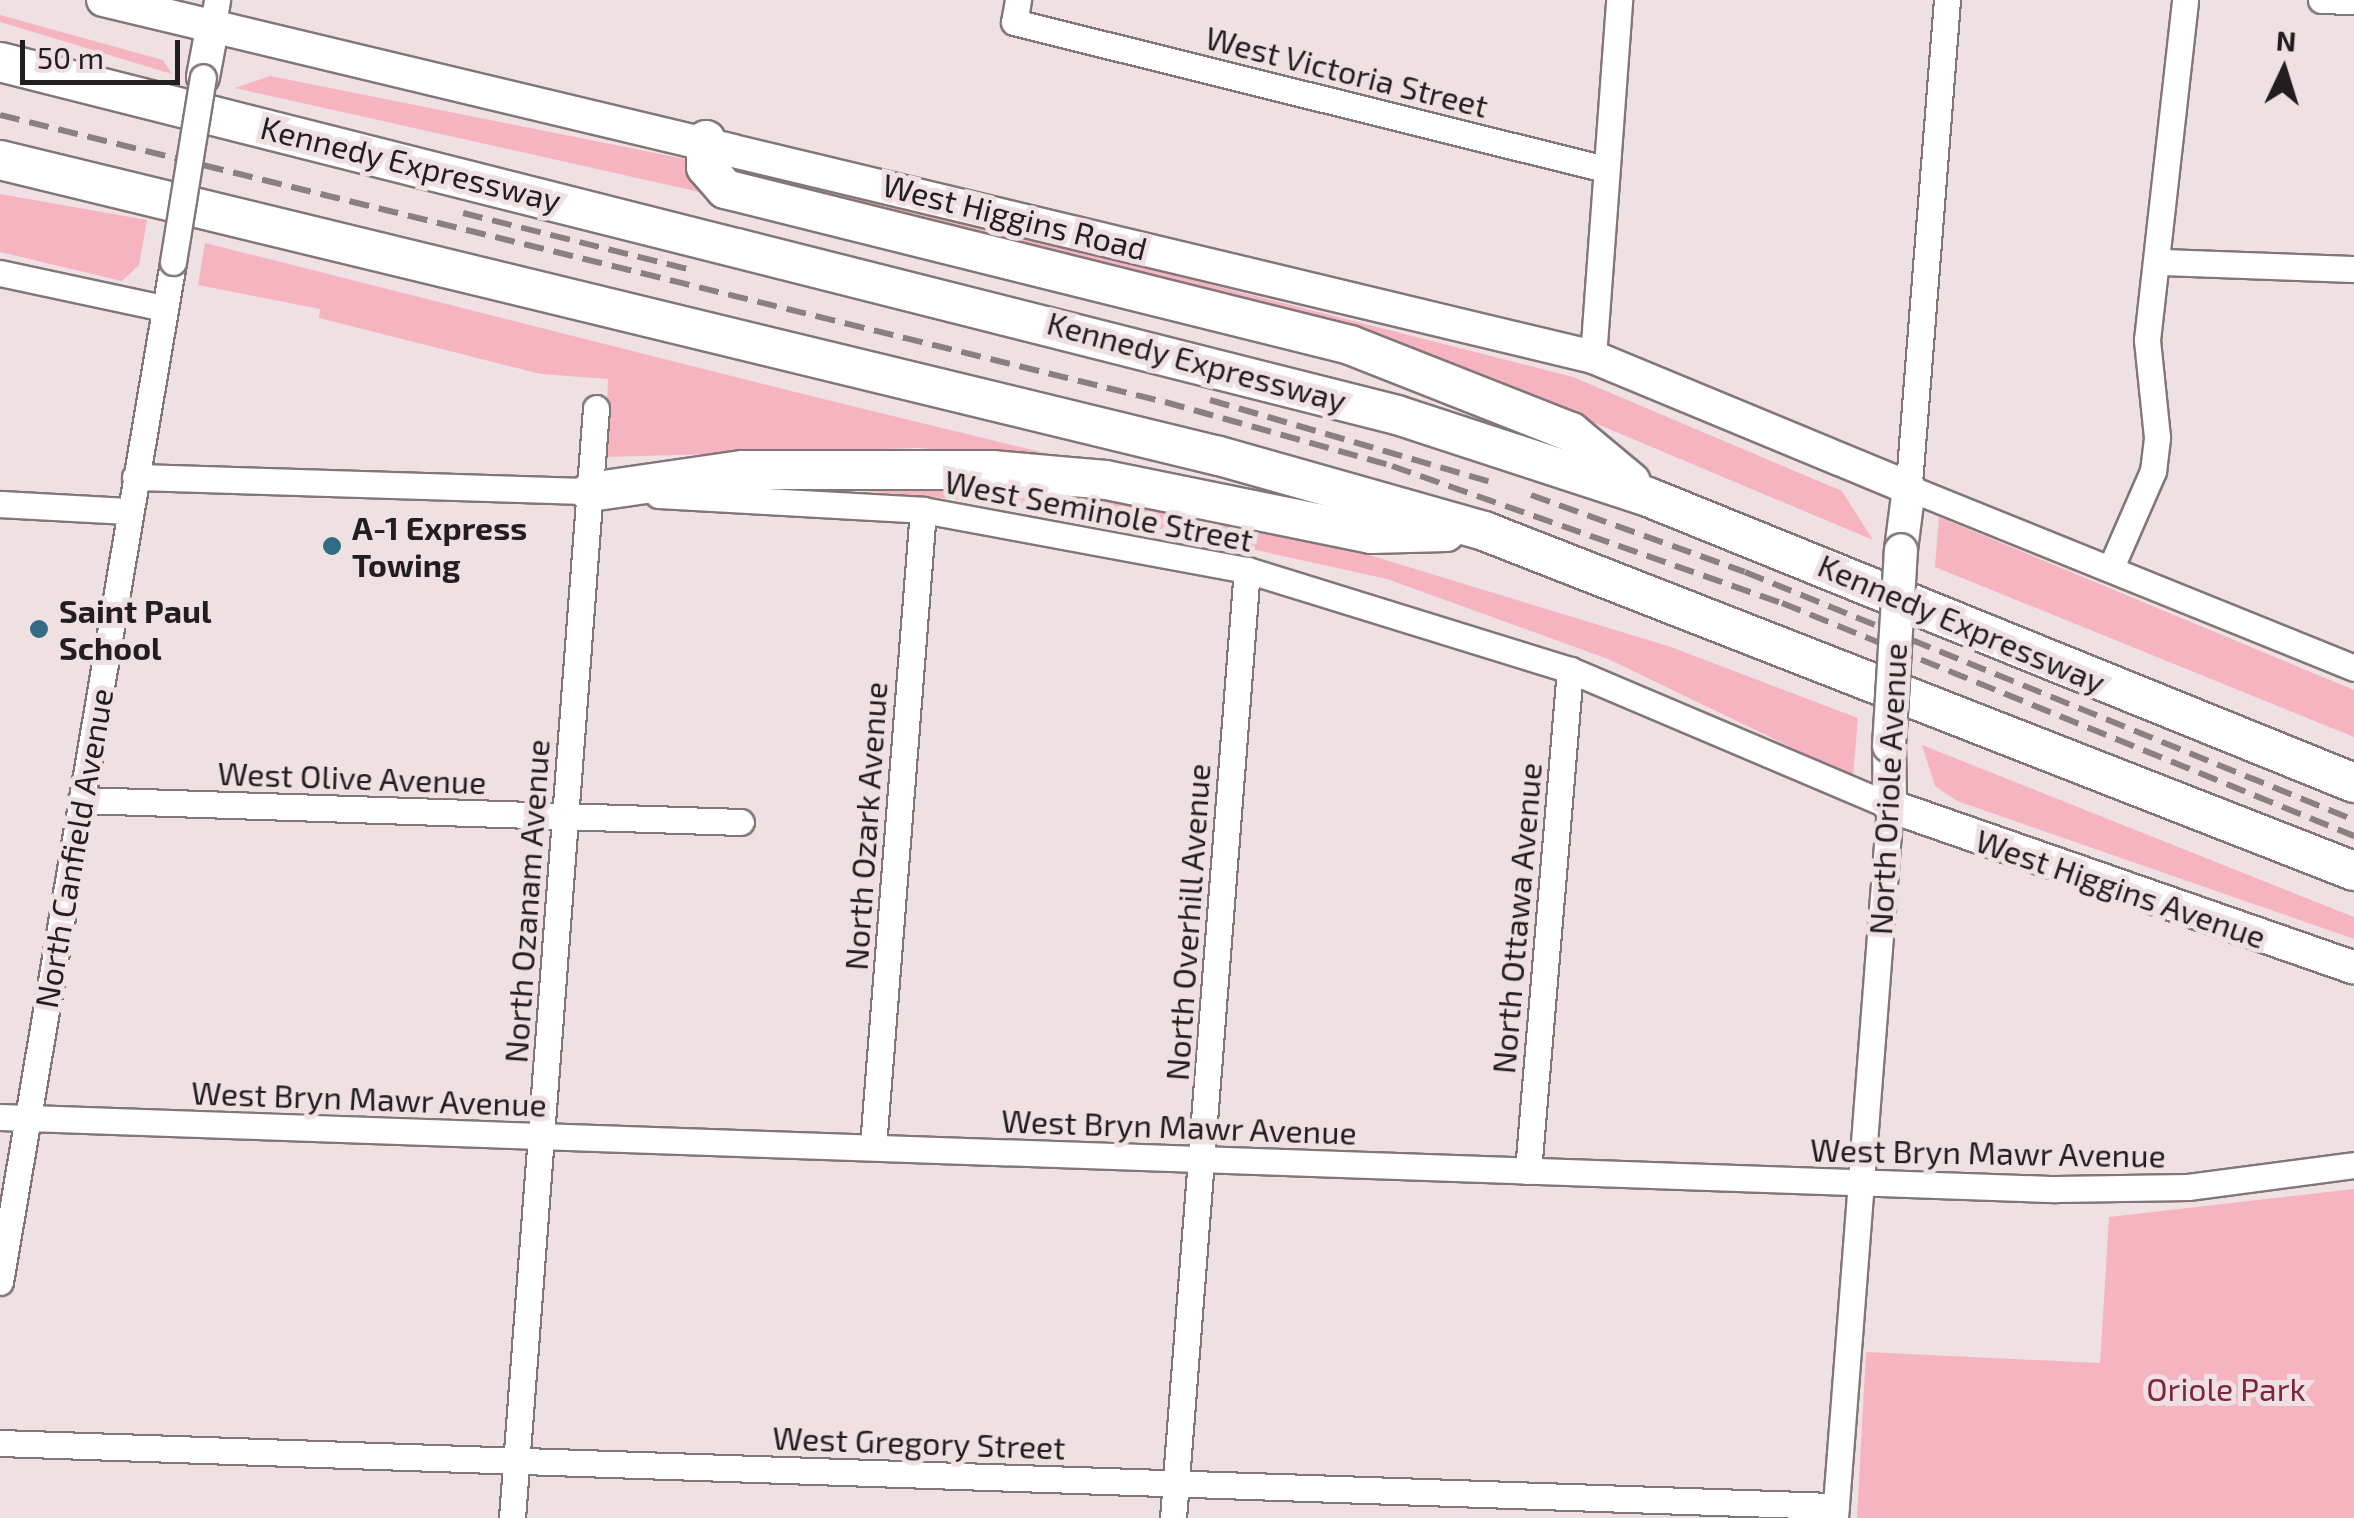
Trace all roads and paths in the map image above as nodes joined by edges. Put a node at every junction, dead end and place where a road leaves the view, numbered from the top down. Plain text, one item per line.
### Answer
1 (103, 0) edge
2 (1619, 0) edge
3 (1947, 0) edge
4 (2185, 0) edge
5 (2320, 0) edge
6 (2354, 1) edge
7 (1016, 11) edge
8 (214, 15) edge
9 (0, 62) edge
10 (204, 77) joint
11 (706, 140) junction
12 (0, 160) edge
13 (1605, 168) junction
14 (2162, 262) junction
15 (2354, 268) edge
16 (0, 273) edge
17 (163, 308) junction
18 (1593, 357) junction
19 (596, 408) dead end
20 (135, 477) junction
21 (1910, 488) junction
22 (590, 492) junction
23 (1648, 496) junction
24 (0, 504) edge
25 (923, 510) junction
26 (130, 511) junction
27 (1484, 532) junction
28 (2112, 566) junction
29 (1246, 570) junction
30 (2354, 668) edge
31 (1570, 670) junction
32 (2354, 783) edge
33 (81, 800) junction
34 (1890, 806) junction
35 (565, 816) junction
36 (741, 822) dead end
37 (2354, 871) edge
38 (2354, 968) edge
39 (0, 1117) edge
40 (28, 1118) junction
41 (541, 1137) junction
42 (873, 1146) junction
43 (1201, 1159) junction
44 (2354, 1165) edge
45 (1528, 1171) junction
46 (1861, 1185) junction
47 (0, 1282) edge
48 (0, 1443) edge
49 (517, 1462) junction
50 (1176, 1482) junction
51 (1835, 1512) edge
52 (512, 1518) edge
53 (1173, 1518) edge

1 - 8 main road, West Higgins Road
2 - 13 street
3 - 21 street, North Oriole Avenue
4 - 14 street
5 - 6 street
7 - 13 street, West Victoria Street
8 - 10 main road, North Canfield Avenue
8 - 11 main road, West Higgins Road
9 - 23 highway, Kennedy Expressway
10 - 17 street, North Canfield Avenue, bridge
11 - 18 main road, West Higgins Road
11 - 23 highway
12 - 27 highway
13 - 18 street
14 - 15 street
14 - 28 street
16 - 17 street
17 - 20 street, North Canfield Avenue
18 - 21 main road, West Higgins Road
19 - 22 street, North Ozanam Avenue
20 - 22 street, West Seminole Street
20 - 26 street, North Canfield Avenue
21 - 28 street
21 - 34 main road, North Oriole Avenue, bridge
22 - 25 street, West Seminole Street
22 - 27 highway
22 - 35 street, North Ozanam Avenue
23 - 32 highway, Kennedy Expressway
24 - 26 street
25 - 29 street, West Seminole Street
25 - 42 street, North Ozark Avenue
26 - 33 street, North Canfield Avenue
27 - 37 highway
28 - 30 street
29 - 31 street, West Seminole Street
29 - 43 street, North Overhill Avenue
31 - 34 street, West Seminole Street
31 - 45 street, North Ottawa Avenue
33 - 35 street, West Olive Avenue
33 - 40 street, North Canfield Avenue
34 - 38 main road, West Higgins Avenue
34 - 46 street, North Oriole Avenue
35 - 36 street, West Olive Avenue
35 - 41 street, North Ozanam Avenue
39 - 40 street, West Bryn Mawr Avenue
40 - 41 street, West Bryn Mawr Avenue
40 - 47 street, North Canfield Avenue
41 - 42 street, West Bryn Mawr Avenue
41 - 49 street, North Ozanam Avenue
42 - 43 street, West Bryn Mawr Avenue
43 - 45 street, West Bryn Mawr Avenue
43 - 50 street, North Overhill Avenue
44 - 46 street, West Bryn Mawr Avenue
45 - 46 street, West Bryn Mawr Avenue
46 - 51 street, North Oriole Avenue
48 - 49 street, West Gregory Street
49 - 50 street, West Gregory Street
49 - 52 street, North Ozanam Avenue
50 - 51 street, West Gregory Street
50 - 53 street, North Overhill Avenue

